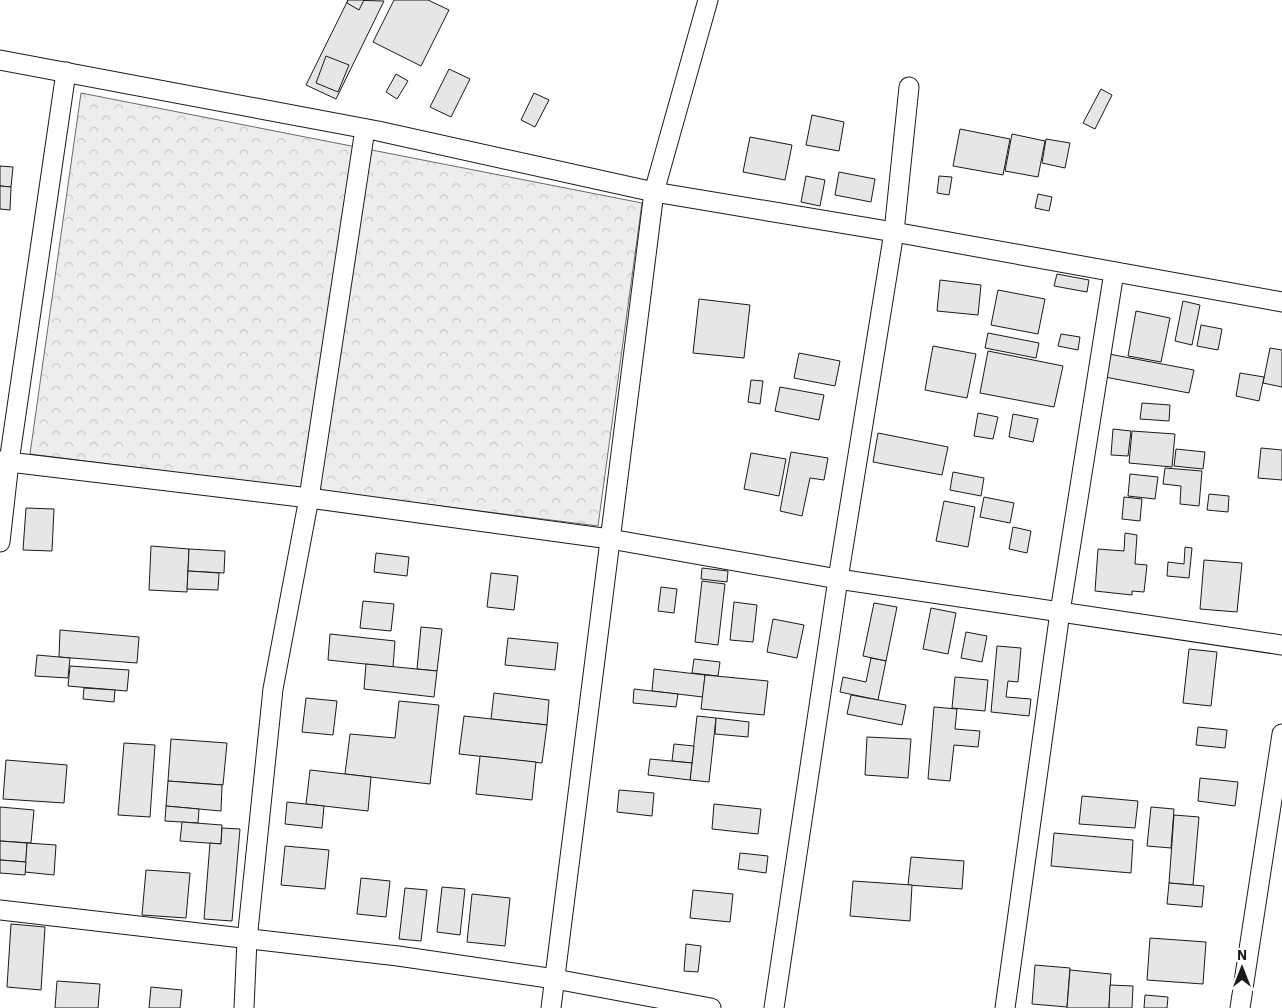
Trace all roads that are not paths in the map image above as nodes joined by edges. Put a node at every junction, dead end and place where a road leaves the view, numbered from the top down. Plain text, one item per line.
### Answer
1 (708, 0) edge
2 (0, 60) edge
3 (66, 72) junction
4 (909, 87) dead end
5 (365, 129) junction
6 (654, 192) junction
7 (894, 232) junction
8 (1114, 272) junction
9 (1282, 302) edge
10 (5, 462) edge
11 (309, 498) junction
12 (610, 539) junction
13 (0, 542) edge
14 (838, 578) junction
15 (1060, 612) junction
16 (1282, 645) edge
17 (1282, 734) edge
18 (0, 910) edge
19 (247, 940) junction
20 (554, 979) junction
21 (244, 1008) edge
22 (551, 1008) edge
23 (712, 1008) edge
24 (774, 1008) edge
25 (1005, 1008) edge
26 (1240, 1008) edge

1 - 6 street
2 - 3 street
3 - 5 street
3 - 10 street
4 - 7 street
5 - 6 street
5 - 11 street
6 - 7 street
6 - 12 street
7 - 8 street
7 - 14 street
8 - 9 street
8 - 15 street
10 - 11 street
10 - 13 street
11 - 12 street
11 - 19 street
12 - 14 street
12 - 20 street
14 - 15 street
14 - 24 street
15 - 16 street
15 - 25 street
17 - 26 street
18 - 19 street
19 - 20 street
19 - 21 street
20 - 22 street
20 - 23 street

